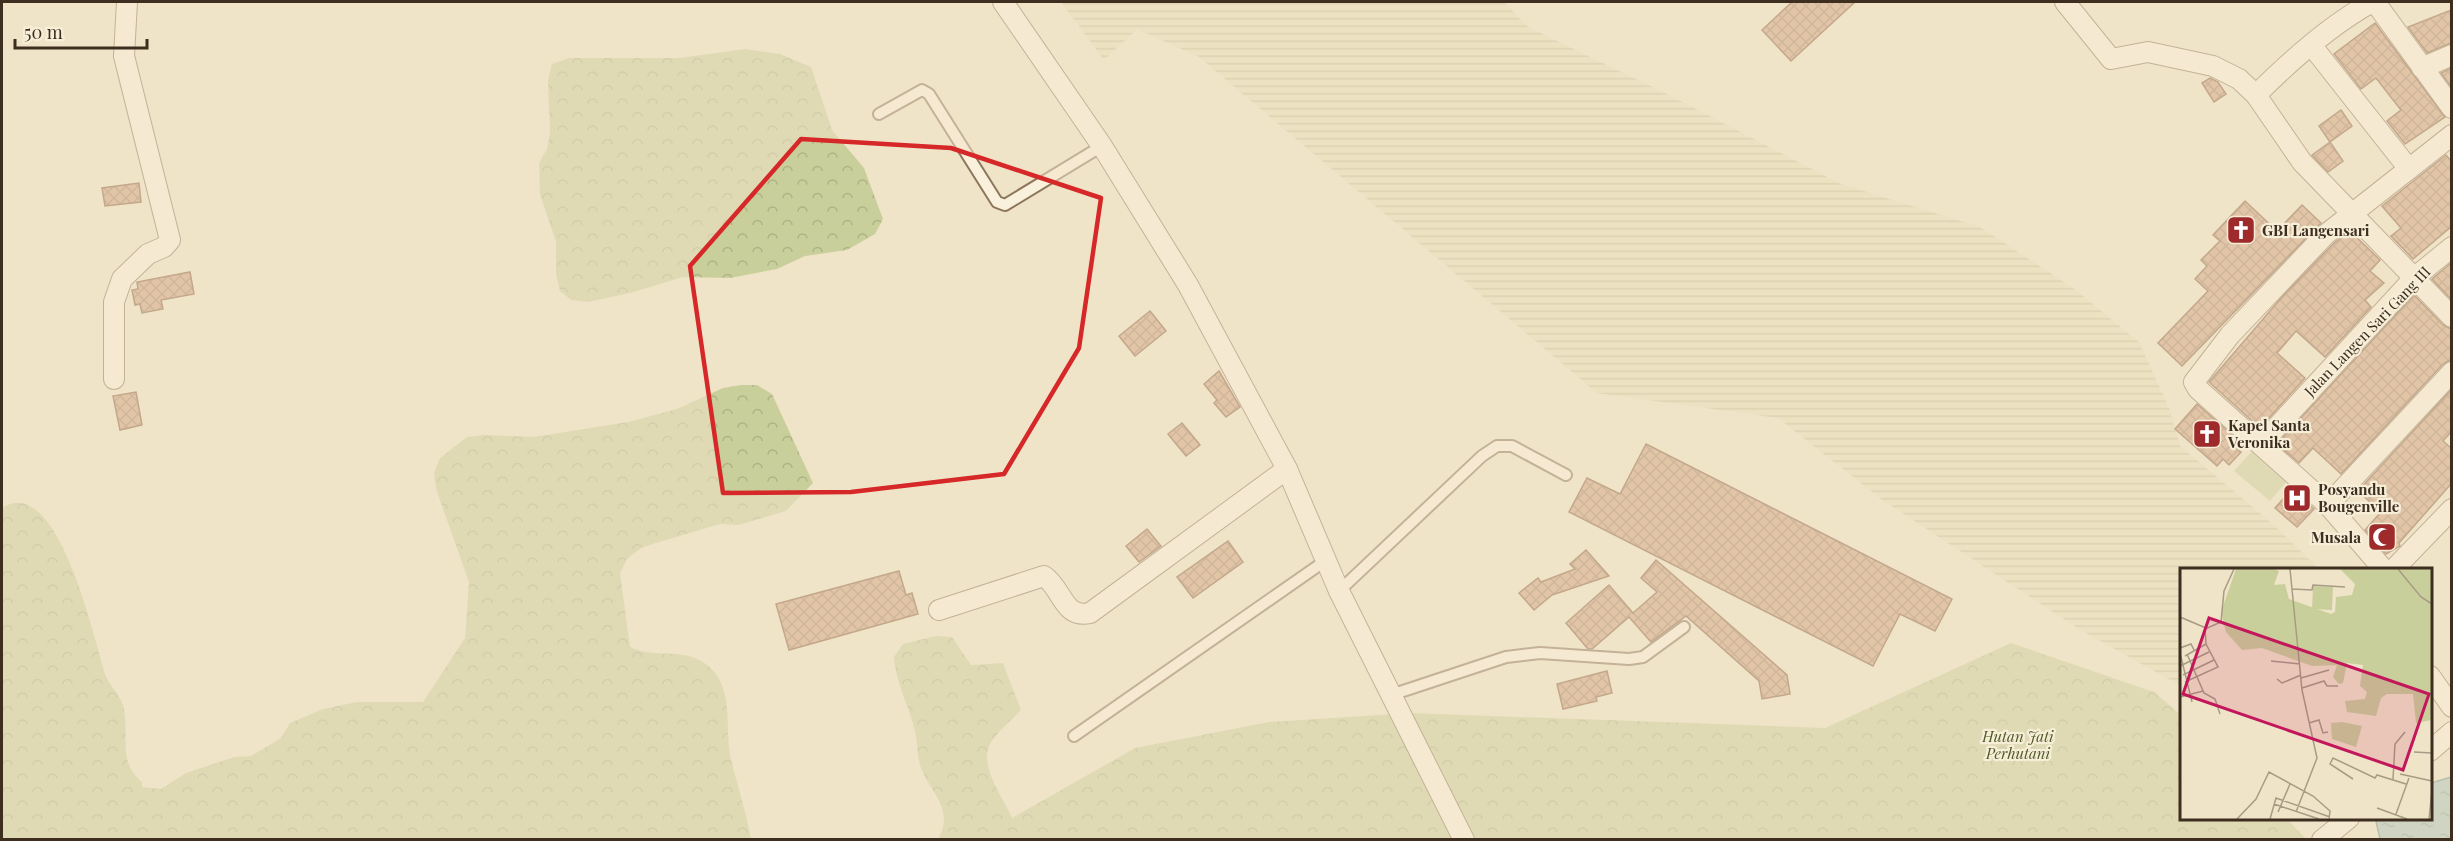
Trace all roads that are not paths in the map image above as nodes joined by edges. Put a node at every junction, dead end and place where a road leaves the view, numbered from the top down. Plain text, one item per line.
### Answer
1 (127, 2) edge
2 (1003, 2) edge
3 (2065, 2) edge
4 (2374, 2) edge
5 (2312, 46) junction
6 (2451, 55) edge
7 (2422, 68) junction
8 (2256, 95) junction
9 (2451, 108) edge
10 (879, 114) dead end
11 (2451, 135) edge
12 (1102, 146) junction
13 (2409, 169) junction
14 (2350, 214) junction
15 (2451, 247) edge
16 (2415, 278) junction
17 (2451, 317) edge
18 (2451, 372) edge
19 (114, 379) dead end
20 (2261, 444) junction
21 (1287, 469) junction
22 (1566, 475) dead end
23 (2328, 505) junction
24 (2451, 510) edge
25 (1325, 561) junction
26 (2382, 568) edge
27 (2395, 568) edge
28 (1339, 591) junction
29 (939, 610) dead end
30 (1684, 627) dead end
31 (2432, 679) edge
32 (1391, 695) junction
33 (2451, 707) edge
34 (2451, 734) edge
35 (1074, 736) dead end
36 (2432, 749) edge
37 (2348, 820) edge
38 (1464, 840) edge
39 (2322, 840) edge

1 - 19 street
2 - 12 street
3 - 8 street
4 - 5 street
4 - 7 street
5 - 8 street
5 - 13 street
6 - 7 street
7 - 9 street
8 - 14 street
10 - 12 lane
11 - 13 street
12 - 21 street
13 - 14 street
14 - 16 street
14 - 20 street
15 - 16 street, Jalan Langen Sari Gang III
16 - 17 street
16 - 20 street, Jalan Langen Sari Gang III
18 - 23 street
20 - 23 street
21 - 25 street
21 - 29 street
22 - 28 lane
23 - 26 street
24 - 27 street
25 - 28 street
25 - 35 lane
28 - 32 street
30 - 32 lane
31 - 33 street
32 - 38 street
34 - 36 street
37 - 39 street

